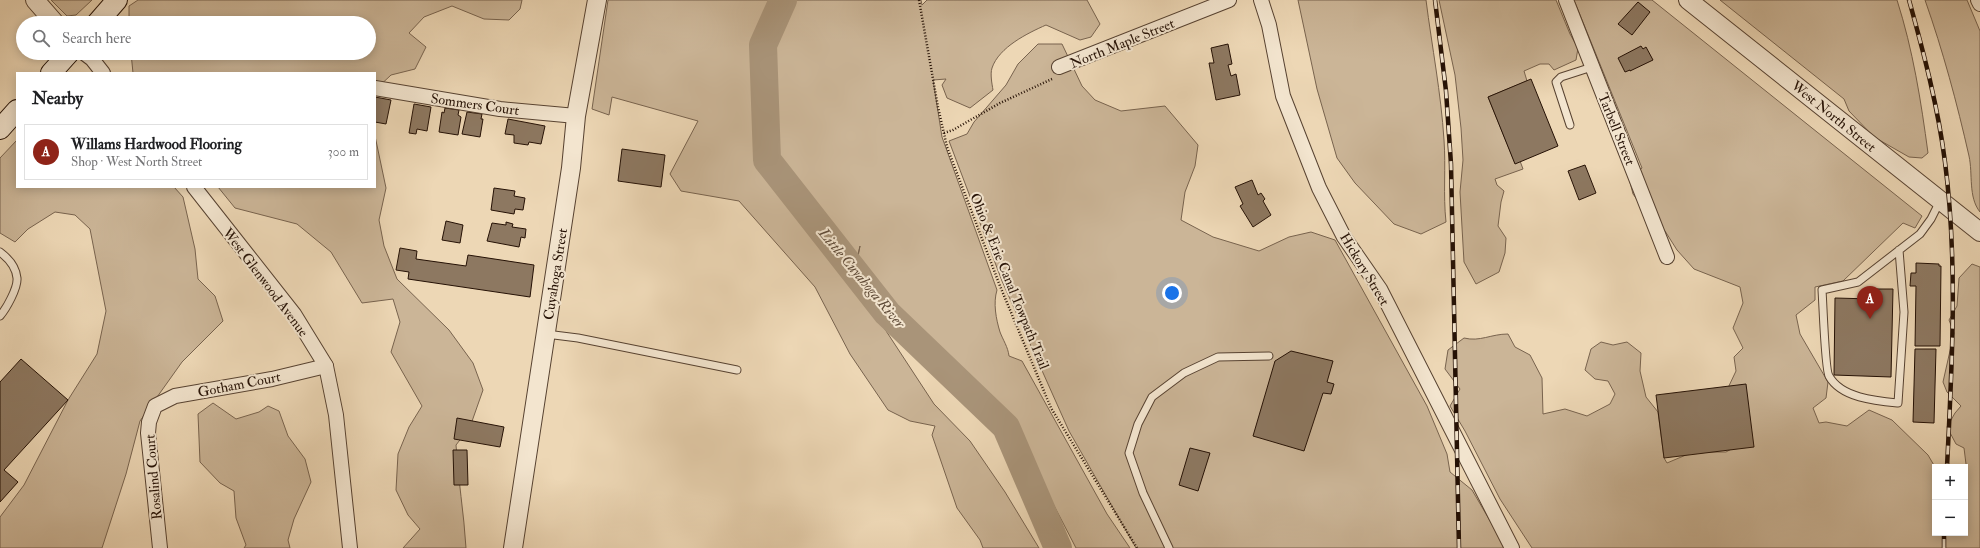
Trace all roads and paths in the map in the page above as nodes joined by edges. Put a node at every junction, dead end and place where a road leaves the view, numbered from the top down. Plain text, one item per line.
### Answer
1 (35, 0) edge
2 (117, 0) edge
3 (597, 0) edge
4 (920, 0) edge
5 (1229, 0) edge
6 (1261, 0) edge
7 (1566, 0) edge
8 (1688, 0) edge
9 (1978, 0) edge
10 (1980, 4) edge
11 (49, 16) edge
12 (103, 16) edge
13 (63, 60) edge
14 (93, 60) edge
15 (1059, 67) joint
16 (1592, 67) junction
17 (52, 72) edge
18 (102, 72) edge
19 (376, 88) edge
20 (16, 111) edge
21 (576, 116) junction
22 (1570, 125) dead end
23 (0, 129) edge
24 (944, 133) junction
25 (195, 188) edge
26 (1940, 201) junction
27 (1980, 232) edge
28 (1899, 250) junction
29 (0, 252) edge
30 (1667, 257) dead end
31 (0, 316) edge
32 (546, 334) junction
33 (1269, 356) dead end
34 (326, 366) junction
35 (737, 370) dead end
36 (155, 406) joint
37 (160, 548) edge
38 (350, 548) edge
39 (513, 548) edge
40 (1137, 548) edge
41 (1169, 548) edge
42 (1512, 548) edge

1 - 11 street
2 - 12 main road
3 - 21 street, Cuyahoga Street
4 - 24 path, Ohio & Erie Canal Towpath Trail
5 - 15 street, North Maple Street
6 - 42 street, Hickory Street
7 - 16 street, Tarbell Street
8 - 26 street, West North Street
9 - 10 street
13 - 17 main road
14 - 18 street
15 - 24 path
16 - 22 lane
16 - 30 street, Tarbell Street
19 - 21 street, Sommers Court
20 - 23 main road
21 - 32 street, Cuyahoga Street
24 - 40 path, Ohio & Erie Canal Towpath Trail
25 - 34 street, West Glenwood Avenue
26 - 27 street, West North Street
26 - 28 lane
28 - 28 lane
29 - 31 lane
32 - 35 lane
32 - 39 street, Cuyahoga Street
33 - 41 lane
34 - 36 street, Gotham Court
34 - 38 street, West Glenwood Avenue
36 - 37 street, Rosalind Court

